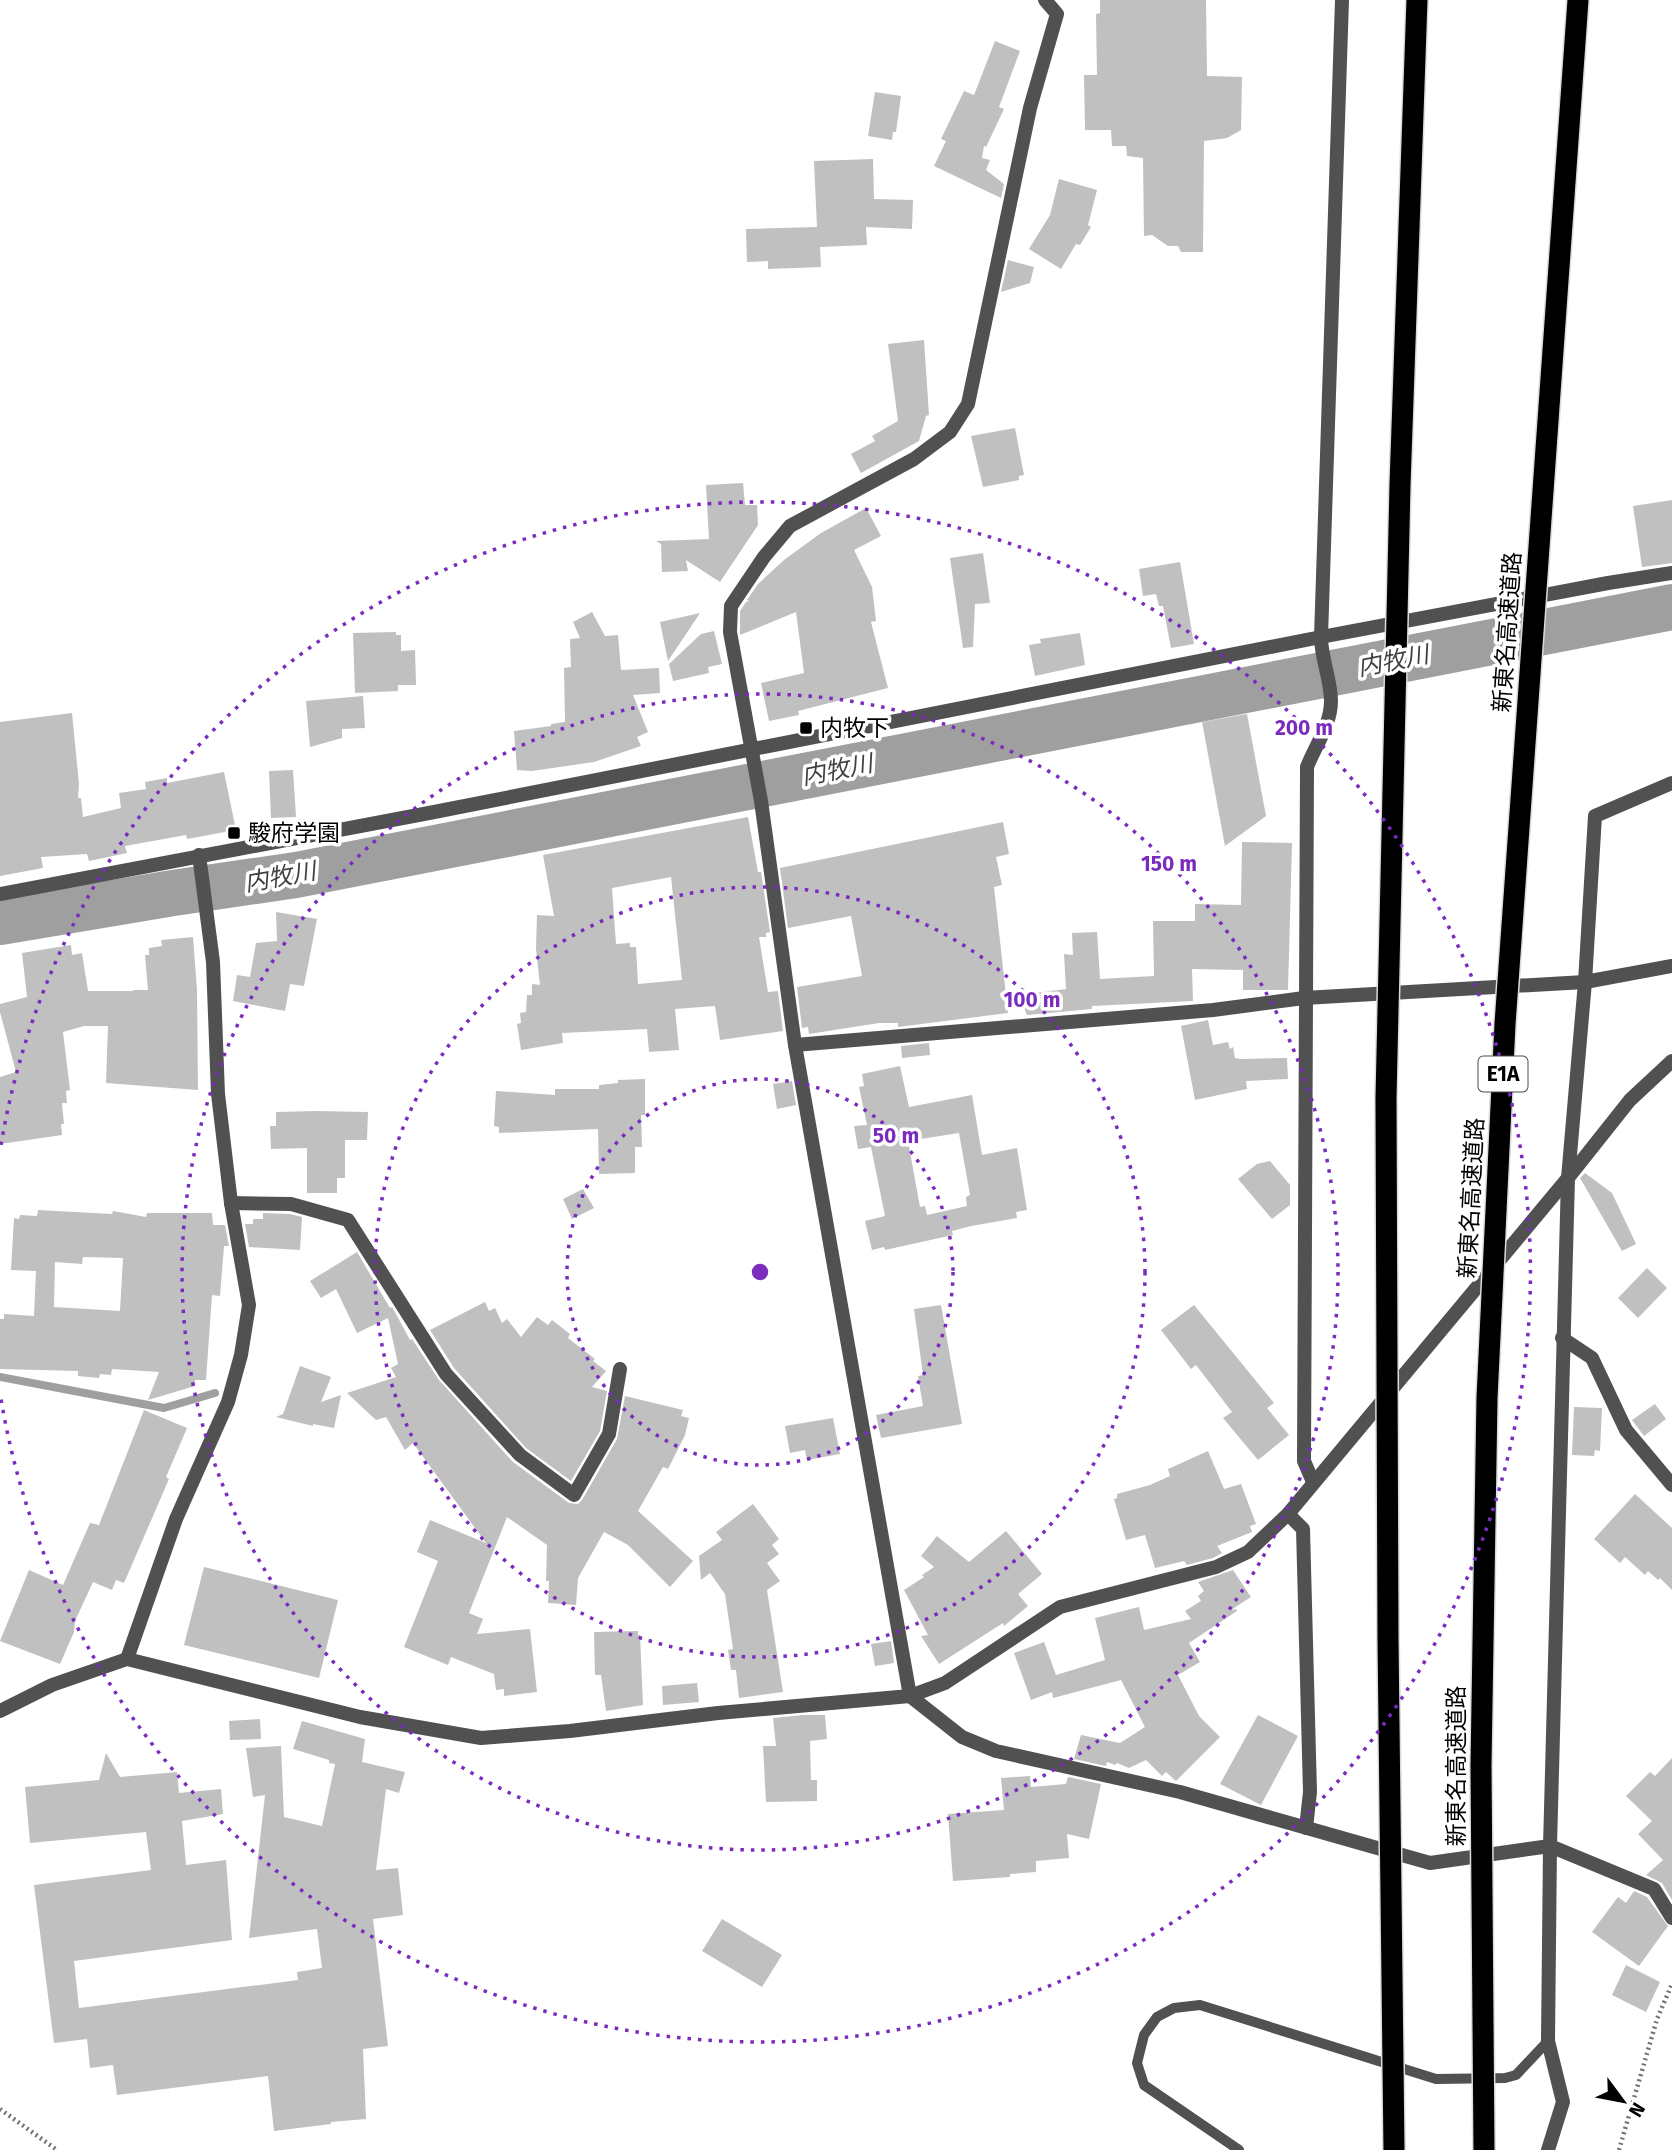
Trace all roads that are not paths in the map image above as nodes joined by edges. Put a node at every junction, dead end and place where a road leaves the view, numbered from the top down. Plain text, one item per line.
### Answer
1 (1045, 0) edge
2 (1342, 0) edge
3 (1417, 0) edge
4 (1578, 0) edge
5 (1672, 573) edge
6 (1321, 644) junction
7 (753, 757) junction
8 (1672, 783) edge
9 (199, 855) junction
10 (0, 894) edge
11 (1672, 966) edge
12 (1584, 982) junction
13 (1304, 998) junction
14 (795, 1045) junction
15 (1672, 1061) edge
16 (1568, 1178) junction
17 (231, 1203) junction
18 (1562, 1338) junction
19 (620, 1369) dead end
20 (1313, 1482) junction
21 (1672, 1485) edge
22 (1288, 1514) junction
23 (127, 1659) junction
24 (910, 1696) junction
25 (0, 1711) edge
26 (1306, 1828) junction
27 (1550, 1846) junction
28 (1672, 1918) edge
29 (1548, 2041) junction
30 (1240, 2150) edge
31 (1394, 2150) edge
32 (1485, 2150) edge
33 (1548, 2150) edge

1 - 7 street
2 - 6 street
3 - 31 highway, bridge
4 - 32 highway, 新東名高速道路 / E1A, bridge
5 - 6 street
6 - 7 street
6 - 13 street
7 - 9 street
7 - 14 street
8 - 12 street
9 - 10 street
9 - 17 street
11 - 12 street
12 - 13 street
12 - 16 street
13 - 14 street
13 - 20 street
14 - 24 street
15 - 16 street
16 - 18 street
16 - 20 street
17 - 19 street
17 - 23 street
18 - 21 street
18 - 27 street
20 - 22 street
22 - 24 street
22 - 26 street
23 - 24 street
23 - 25 street
24 - 26 street
26 - 27 street
27 - 28 street
27 - 29 street
29 - 30 lane
29 - 33 street

